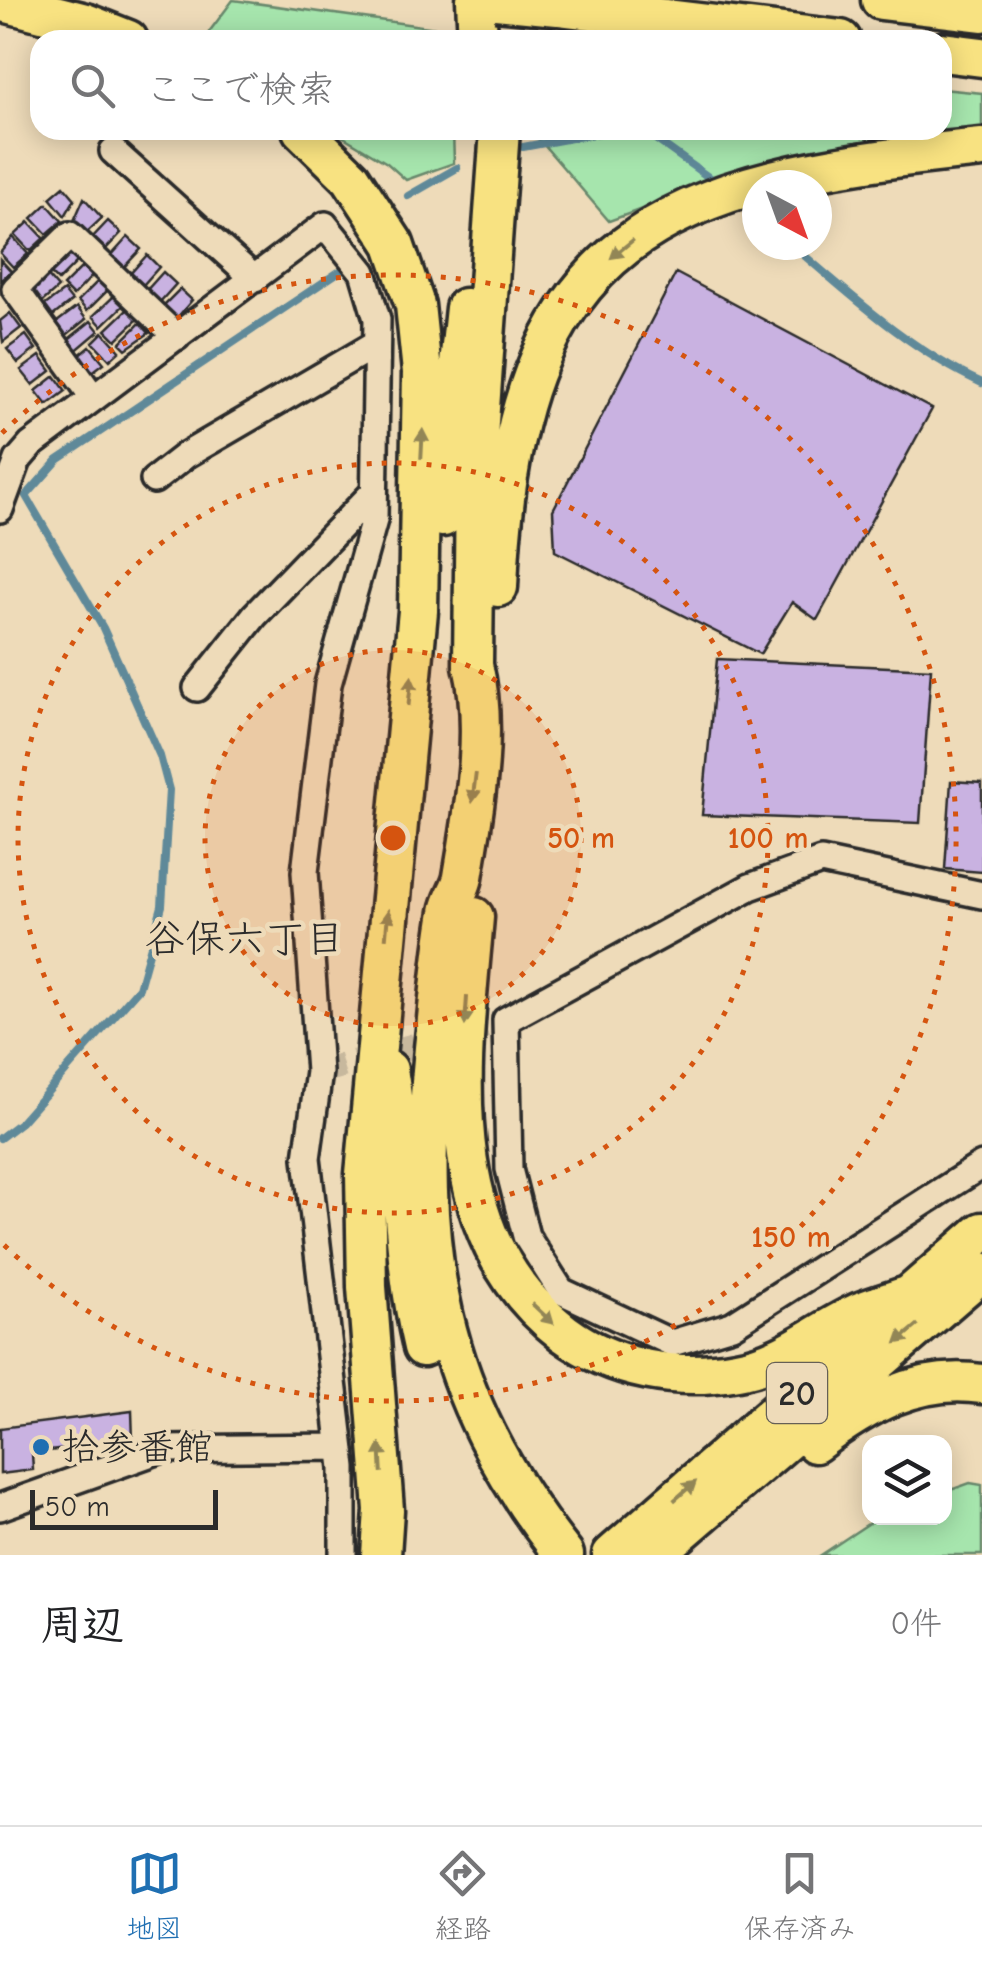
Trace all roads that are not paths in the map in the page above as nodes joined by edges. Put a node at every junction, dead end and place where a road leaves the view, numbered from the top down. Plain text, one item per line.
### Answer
1 (0, 0) edge
2 (476, 0) edge
3 (497, 0) edge
4 (881, 0) edge
5 (982, 12) edge
6 (103, 30) edge
7 (478, 30) edge
8 (499, 30) edge
9 (758, 30) edge
10 (952, 53) edge
11 (982, 57) edge
12 (312, 140) edge
13 (476, 140) edge
14 (499, 140) edge
15 (982, 148) edge
16 (113, 151) dead end
17 (254, 279) junction
18 (178, 338) junction
19 (376, 344) junction
20 (92, 397) junction
21 (154, 480) dead end
22 (374, 492) junction
23 (0, 509) edge
24 (418, 612) junction
25 (197, 688) dead end
26 (480, 694) junction
27 (462, 882) junction
28 (982, 895) edge
29 (379, 1018) junction
30 (982, 1165) edge
31 (982, 1232) edge
32 (982, 1272) edge
33 (910, 1295) junction
34 (982, 1384) edge
35 (340, 1447) junction
36 (760, 1462) junction
37 (0, 1508) edge
38 (540, 1546) edge
39 (343, 1555) edge
40 (381, 1555) edge
41 (612, 1555) edge
42 (654, 1555) edge

1 - 6 highway
2 - 7 highway
3 - 8 highway
3 - 9 highway, bridge
4 - 5 highway
10 - 11 highway
24 -> 12 highway
13 - 24 highway
14 - 26 highway
15 -> 26 highway
16 - 17 street
17 - 18 street
17 - 19 street
18 - 20 street
18 - 20 street
19 - 21 street
19 - 22 street
20 - 23 street
22 - 25 street
22 - 35 street
29 -> 24 highway
26 -> 27 highway
27 -> 33 highway
27 - 38 highway
28 - 30 street
29 - 38 highway
40 -> 29 highway
31 - 33 highway, 20
32 -> 36 highway, 20
41 -> 33 highway, 20
34 - 36 highway
35 - 37 street
35 - 39 street
36 - 42 highway, 20

